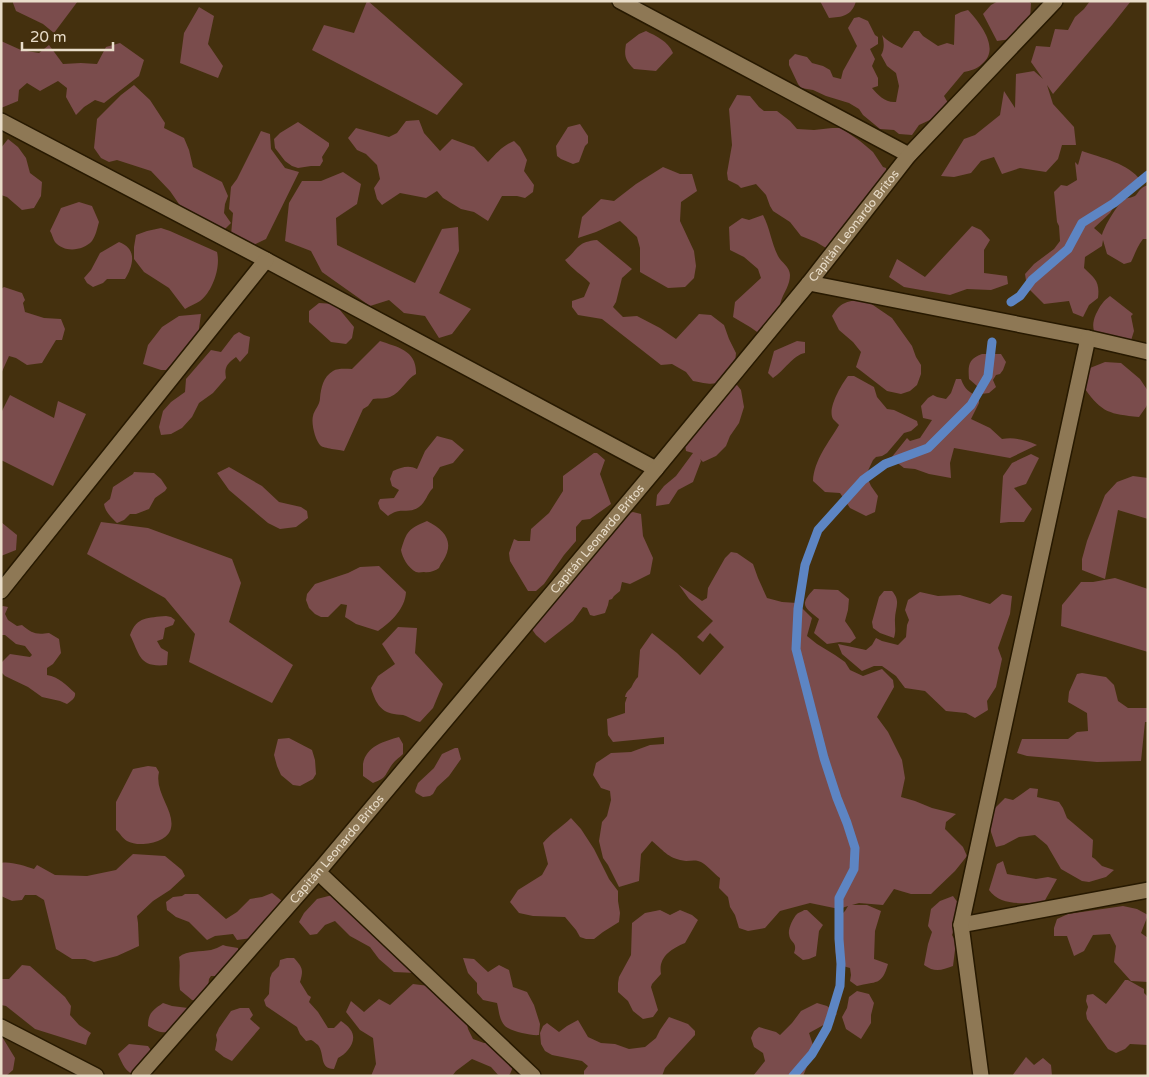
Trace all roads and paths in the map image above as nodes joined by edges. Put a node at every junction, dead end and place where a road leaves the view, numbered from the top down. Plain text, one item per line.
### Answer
1 (620, 1) edge
2 (1055, 1) edge
3 (1, 121) edge
4 (909, 156) junction
5 (266, 260) junction
6 (809, 283) junction
7 (1088, 338) junction
8 (1148, 352) edge
9 (656, 469) junction
10 (1, 591) edge
11 (318, 872) junction
12 (1148, 890) edge
13 (961, 925) junction
14 (1, 1027) edge
15 (96, 1076) edge
16 (139, 1076) edge
17 (533, 1076) edge
18 (981, 1076) edge

1 - 4 street
2 - 4 street, Capitán Leonardo Britos
3 - 5 street
4 - 6 street, Capitán Leonardo Britos
5 - 9 street
5 - 10 street
6 - 7 street
6 - 9 street, Capitán Leonardo Britos
7 - 8 street
7 - 13 street
9 - 11 street, Capitán Leonardo Britos
11 - 16 street, Capitán Leonardo Britos
11 - 17 street
12 - 13 street
13 - 18 street
14 - 15 street

